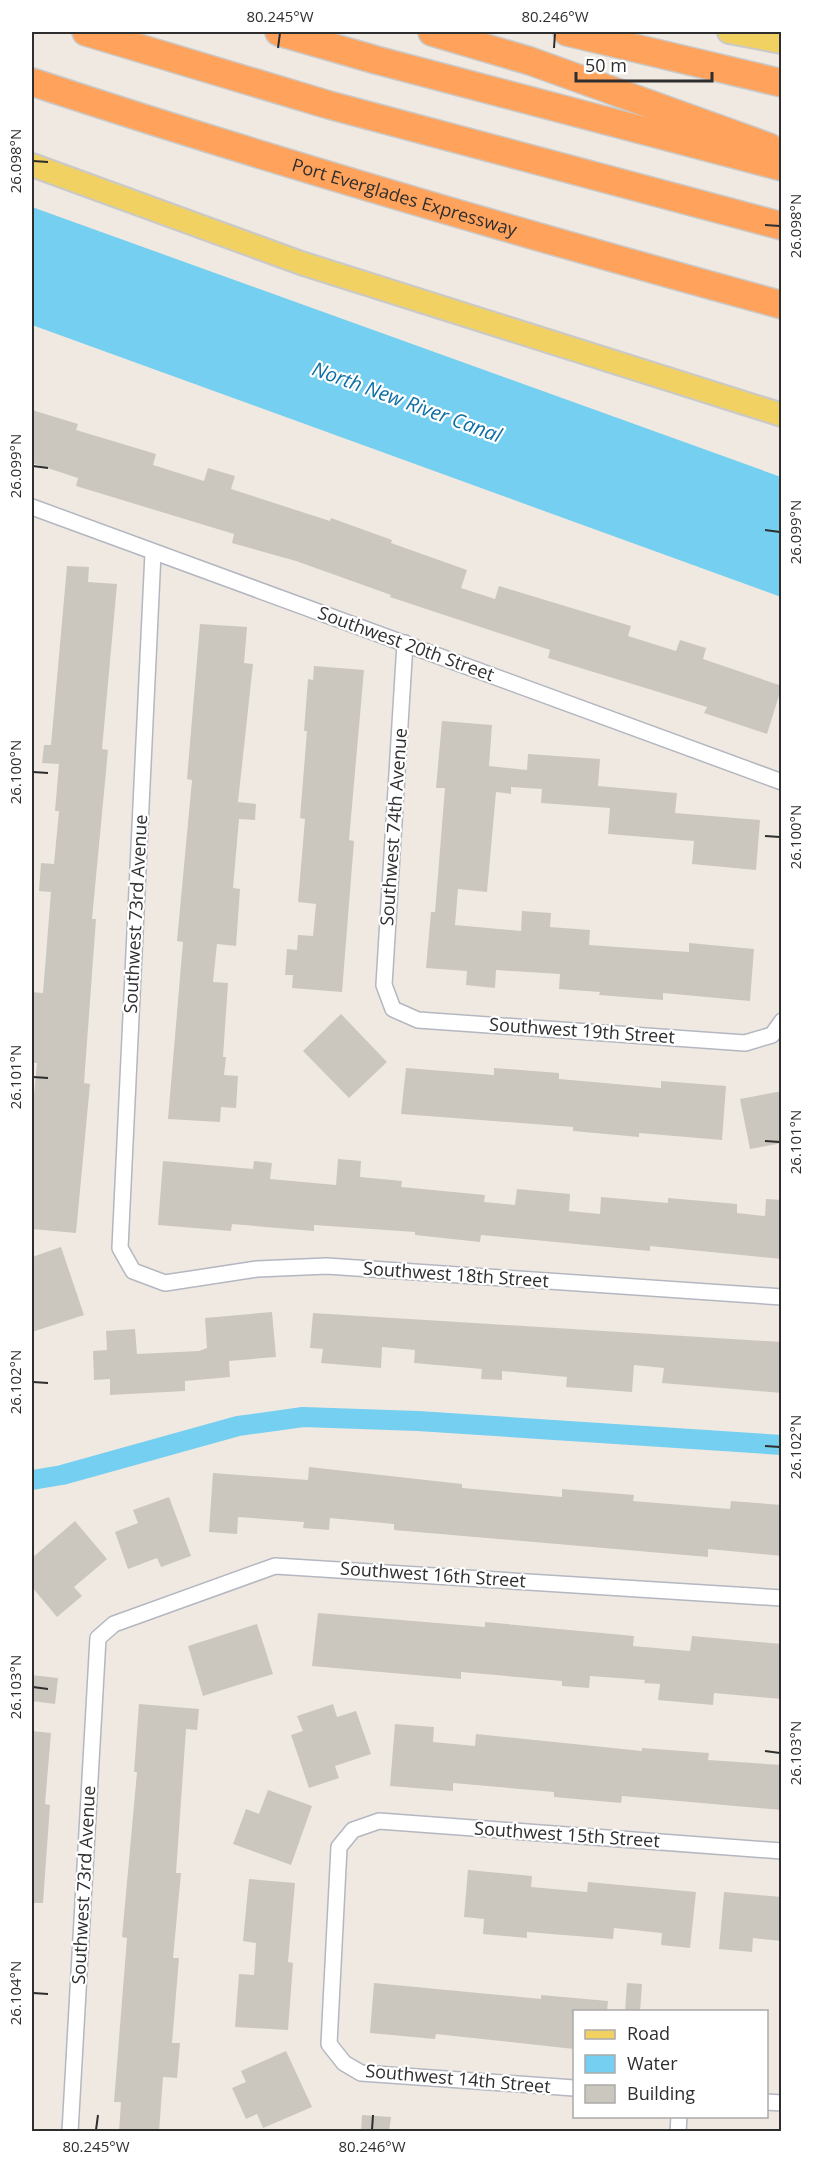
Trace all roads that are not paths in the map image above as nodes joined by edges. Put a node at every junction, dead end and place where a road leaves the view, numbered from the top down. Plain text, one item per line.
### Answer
1 (86, 32) edge
2 (279, 32) edge
3 (432, 32) edge
4 (567, 32) edge
5 (729, 32) edge
6 (782, 42) edge
7 (32, 82) edge
8 (782, 83) edge
9 (782, 152) edge
10 (32, 165) edge
11 (782, 167) edge
12 (782, 226) edge
13 (782, 305) edge
14 (782, 415) edge
15 (32, 507) edge
16 (153, 554) junction
17 (405, 643) junction
18 (782, 782) edge
19 (393, 1010) joint
20 (782, 1021) edge
21 (133, 1271) joint
22 (782, 1297) edge
23 (782, 1598) edge
24 (98, 1638) joint
25 (782, 1851) edge
26 (344, 2063) joint
27 (573, 2088) edge
28 (70, 2132) edge

1 - 12 highway
2 - 11 highway
3 - 9 highway
4 - 8 highway
5 - 6 main road
7 - 13 highway, Port Everglades Expressway
10 - 14 main road
15 - 16 street, Southwest 20th Street
16 - 17 street, Southwest 20th Street
16 - 21 street, Southwest 73rd Avenue
17 - 18 street, Southwest 20th Street
17 - 19 street, Southwest 74th Avenue
19 - 20 street, Southwest 19th Street
21 - 22 street, Southwest 18th Street
23 - 24 street, Southwest 16th Street
24 - 28 street, Southwest 73rd Avenue
25 - 26 street, Southwest 15th Street
26 - 27 street, Southwest 14th Street

